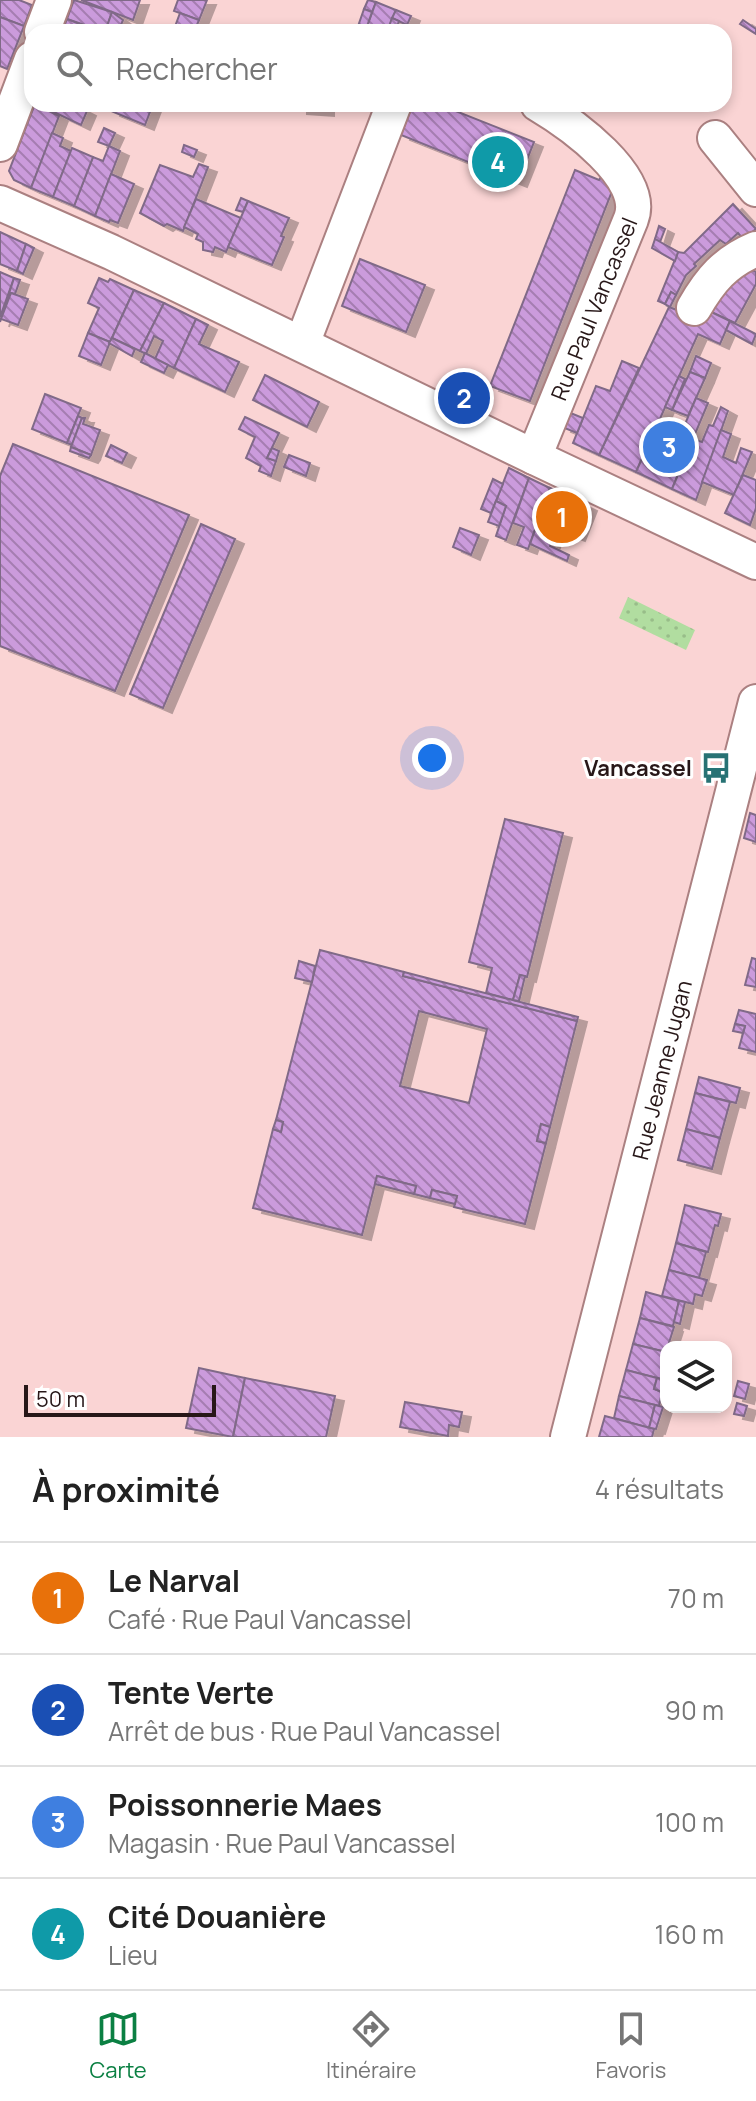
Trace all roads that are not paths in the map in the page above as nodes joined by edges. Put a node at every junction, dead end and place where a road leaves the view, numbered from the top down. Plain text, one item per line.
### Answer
1 (54, 0) edge
2 (45, 24) edge
3 (24, 80) edge
4 (391, 112) edge
5 (551, 112) edge
6 (715, 138) dead end
7 (0, 144) edge
8 (756, 189) edge
9 (0, 203) edge
10 (756, 249) edge
11 (694, 308) dead end
12 (302, 344) junction
13 (534, 457) junction
14 (756, 562) edge
15 (756, 702) edge
16 (568, 1437) edge

1 - 2 street
3 - 7 street
4 - 12 street
5 - 13 street, Rue Paul Vancassel
6 - 8 street
9 - 12 street
10 - 11 street
12 - 13 street
13 - 14 street
15 - 16 street, Rue Jeanne Jugan

